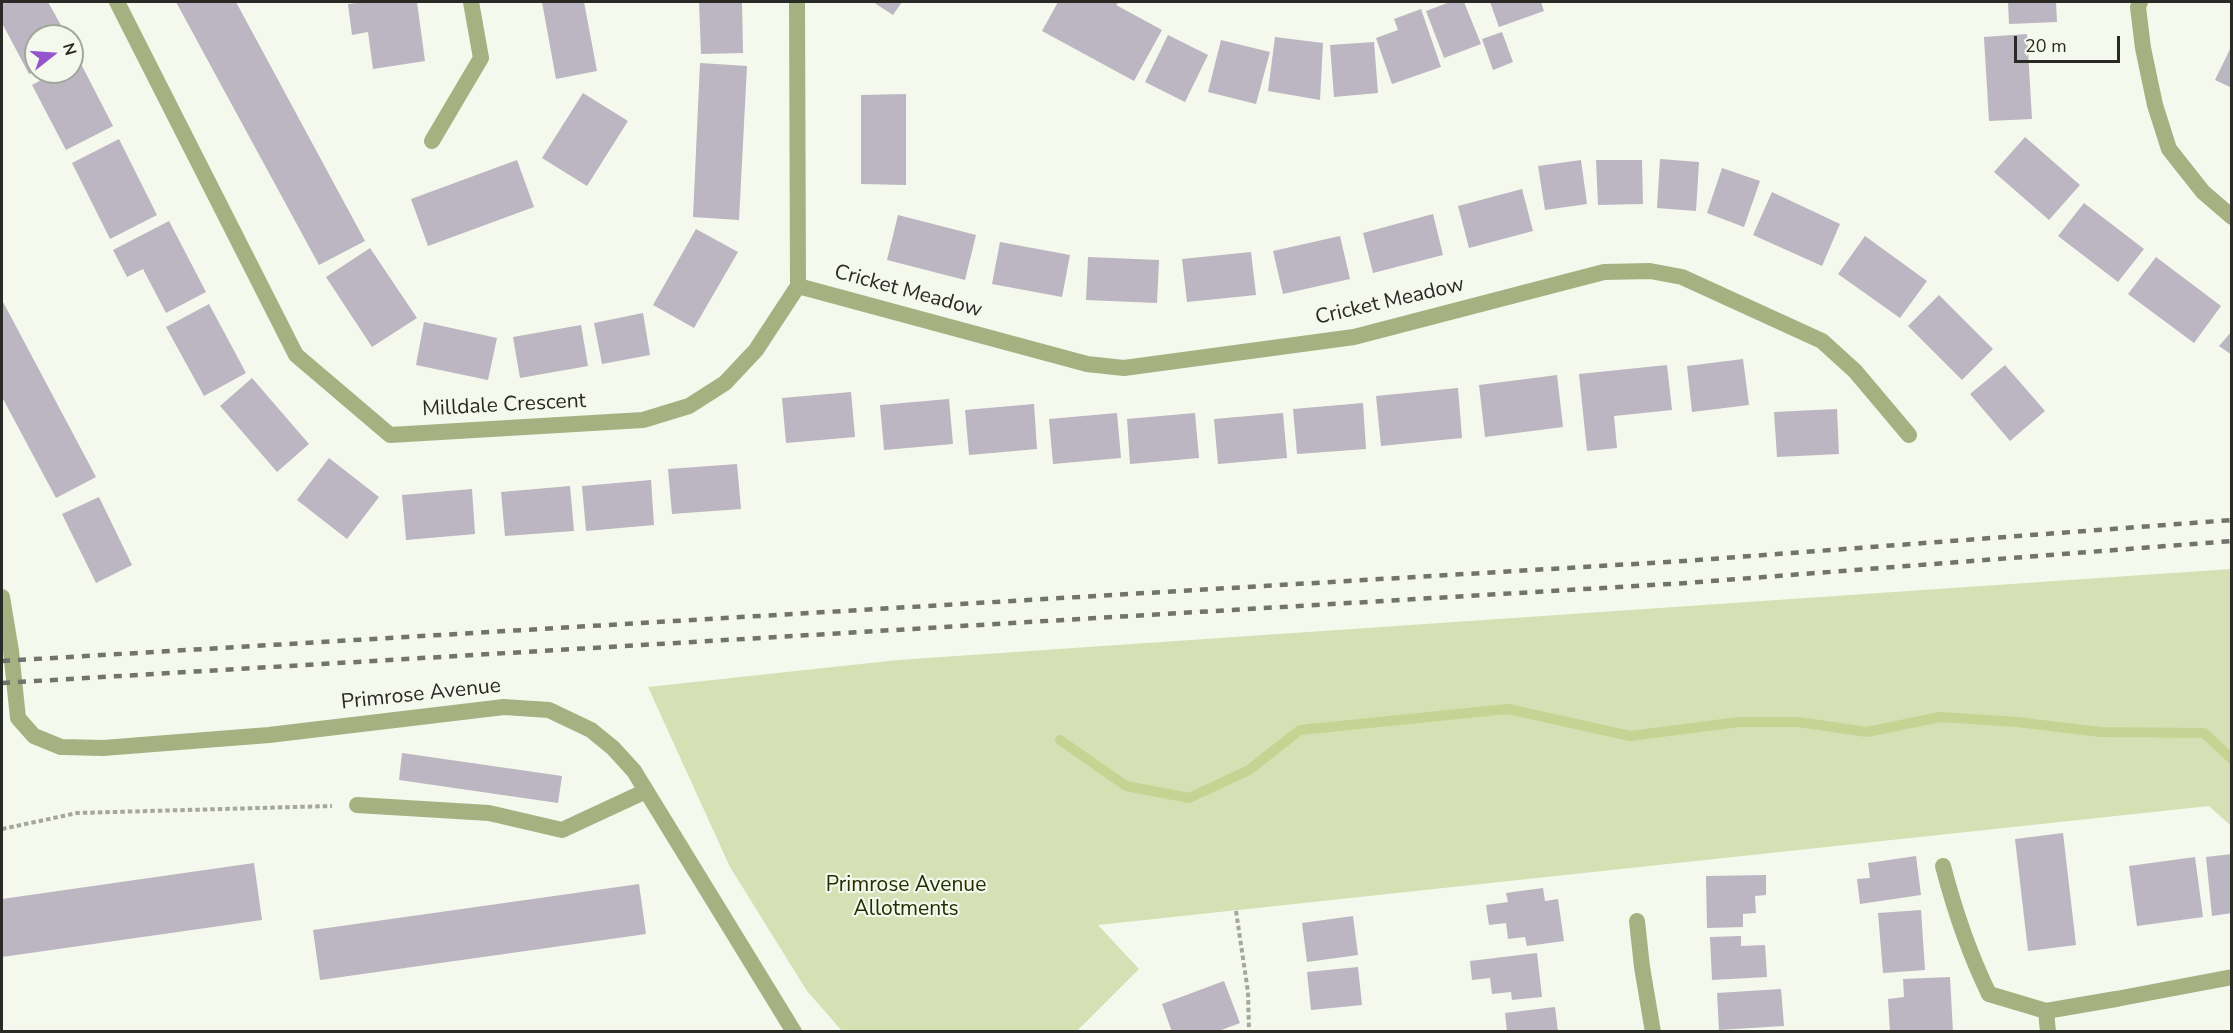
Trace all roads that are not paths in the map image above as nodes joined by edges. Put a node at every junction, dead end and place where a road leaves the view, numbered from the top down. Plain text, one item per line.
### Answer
1 (117, 2) edge
2 (471, 2) edge
3 (797, 2) edge
4 (2140, 2) edge
5 (432, 141) dead end
6 (2232, 217) edge
7 (798, 286) junction
8 (1909, 435) dead end
9 (2, 597) edge
10 (646, 791) junction
11 (357, 805) road end
12 (1943, 866) dead end
13 (1637, 921) dead end
14 (2232, 977) edge
15 (2046, 1011) junction
16 (794, 1032) edge
17 (1653, 1032) edge
18 (2048, 1032) edge

1 - 7 street, Milldale Crescent
2 - 5 street
3 - 7 street
4 - 6 street
7 - 8 street, Cricket Meadow
9 - 10 street, Primrose Avenue
10 - 11 street
10 - 16 street, Primrose Avenue
12 - 15 street
13 - 17 street
14 - 15 street
15 - 18 street

